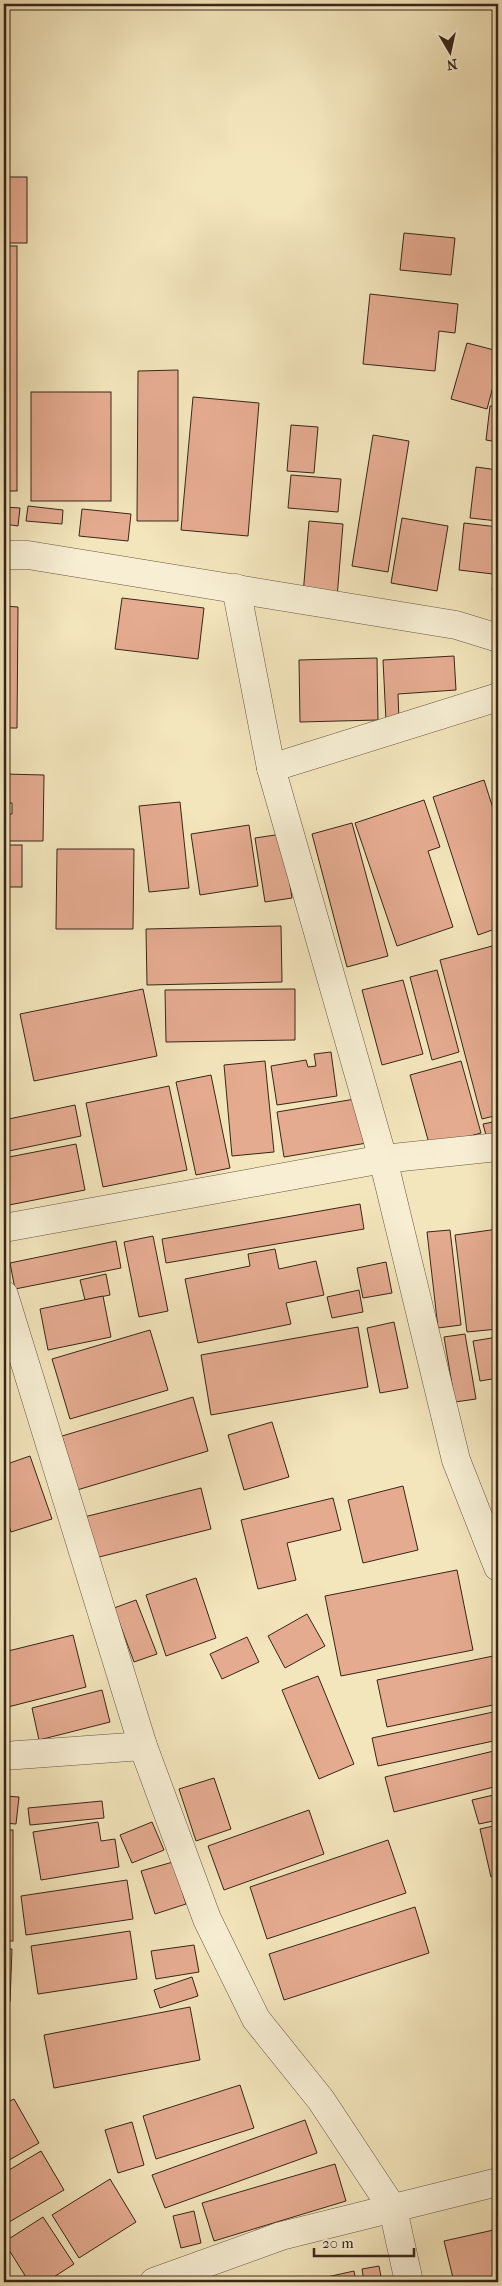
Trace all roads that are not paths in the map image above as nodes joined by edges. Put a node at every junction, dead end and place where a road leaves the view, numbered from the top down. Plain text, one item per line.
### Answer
1 (4, 555) edge
2 (236, 588) junction
3 (498, 638) edge
4 (498, 697) edge
5 (271, 768) junction
6 (498, 1147) edge
7 (383, 1159) junction
8 (4, 1228) edge
9 (4, 1295) edge
10 (498, 1567) edge
11 (143, 1746) junction
12 (4, 1756) edge
13 (498, 2182) edge
14 (393, 2209) junction
15 (154, 2282) edge
16 (409, 2282) edge

1 - 2 street
2 - 3 street
2 - 5 street
4 - 5 street
5 - 7 street
6 - 7 street
7 - 8 street
7 - 10 street
9 - 11 street
11 - 12 street
11 - 14 street
13 - 14 street
14 - 15 street
14 - 16 street

